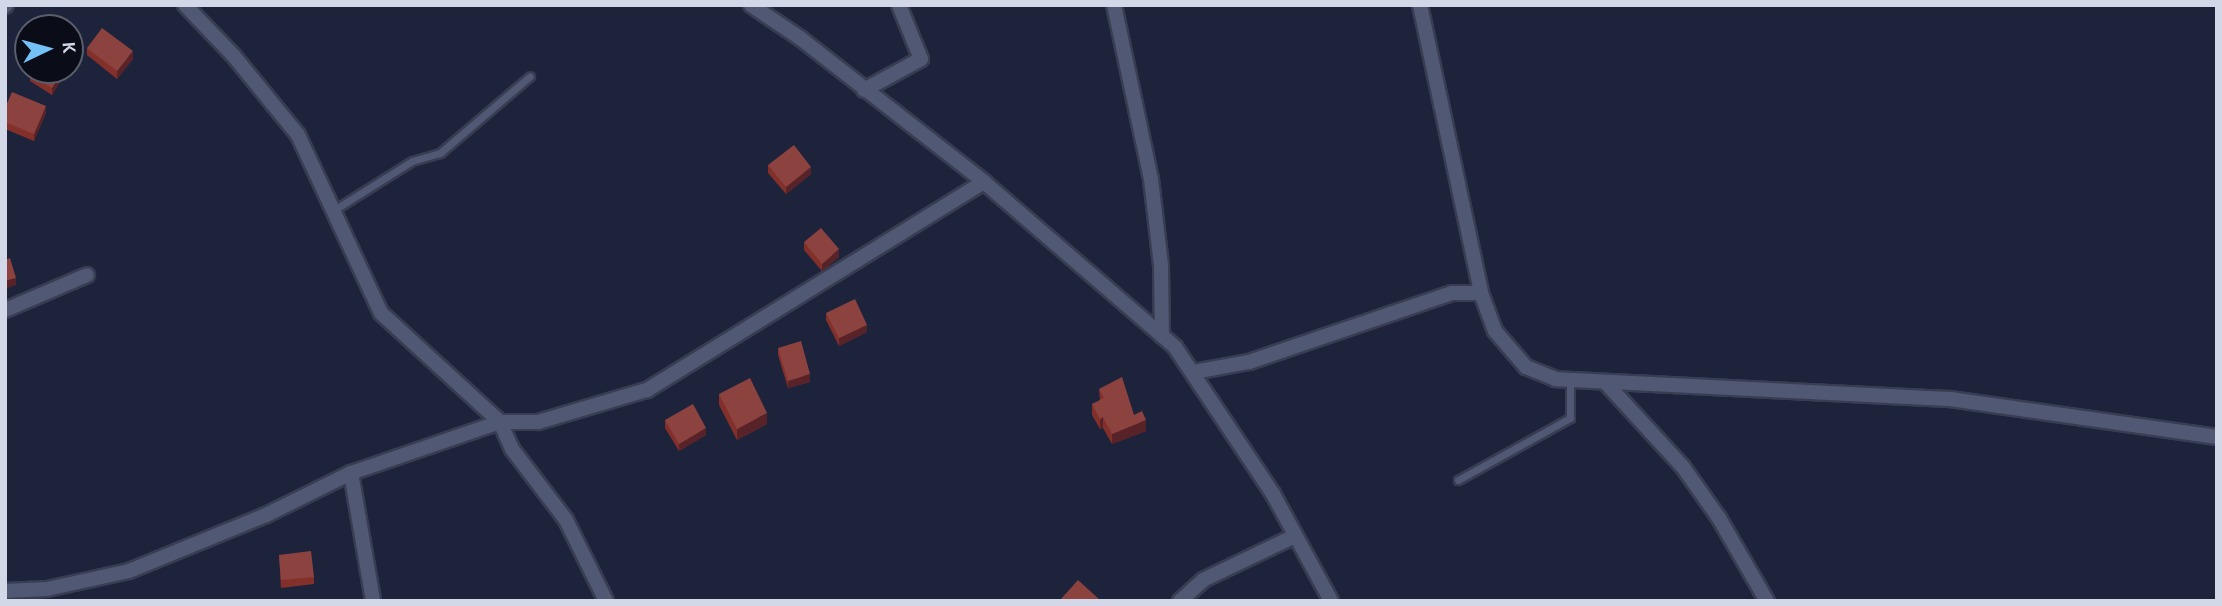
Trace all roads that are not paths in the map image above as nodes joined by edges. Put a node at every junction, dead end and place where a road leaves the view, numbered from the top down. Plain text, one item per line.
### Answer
1 (185, 5) edge
2 (751, 5) edge
3 (899, 5) edge
4 (1114, 5) edge
5 (1420, 5) edge
6 (530, 76) dead end
7 (864, 90) junction
8 (984, 182) junction
9 (334, 211) junction
10 (86, 275) dead end
11 (1481, 293) junction
12 (5, 310) edge
13 (1162, 336) junction
14 (1194, 372) junction
15 (1570, 380) junction
16 (1605, 382) junction
17 (500, 422) junction
18 (2217, 437) edge
19 (351, 473) junction
20 (1458, 480) dead end
21 (1295, 536) junction
22 (5, 591) edge
23 (373, 601) edge
24 (606, 601) edge
25 (1180, 601) edge
26 (1331, 601) edge
27 (1767, 601) edge

1 - 9 street
2 - 7 street
3 - 7 street
4 - 13 street
5 - 11 street
6 - 9 lane
7 - 8 street
8 - 13 street
8 - 17 street
9 - 17 street
10 - 12 street
11 - 14 street
11 - 15 street
13 - 14 street
14 - 21 street
15 - 16 street
15 - 20 lane
16 - 18 street
16 - 27 street
17 - 19 street
17 - 24 street
19 - 22 street
19 - 23 street
21 - 25 street
21 - 26 street

